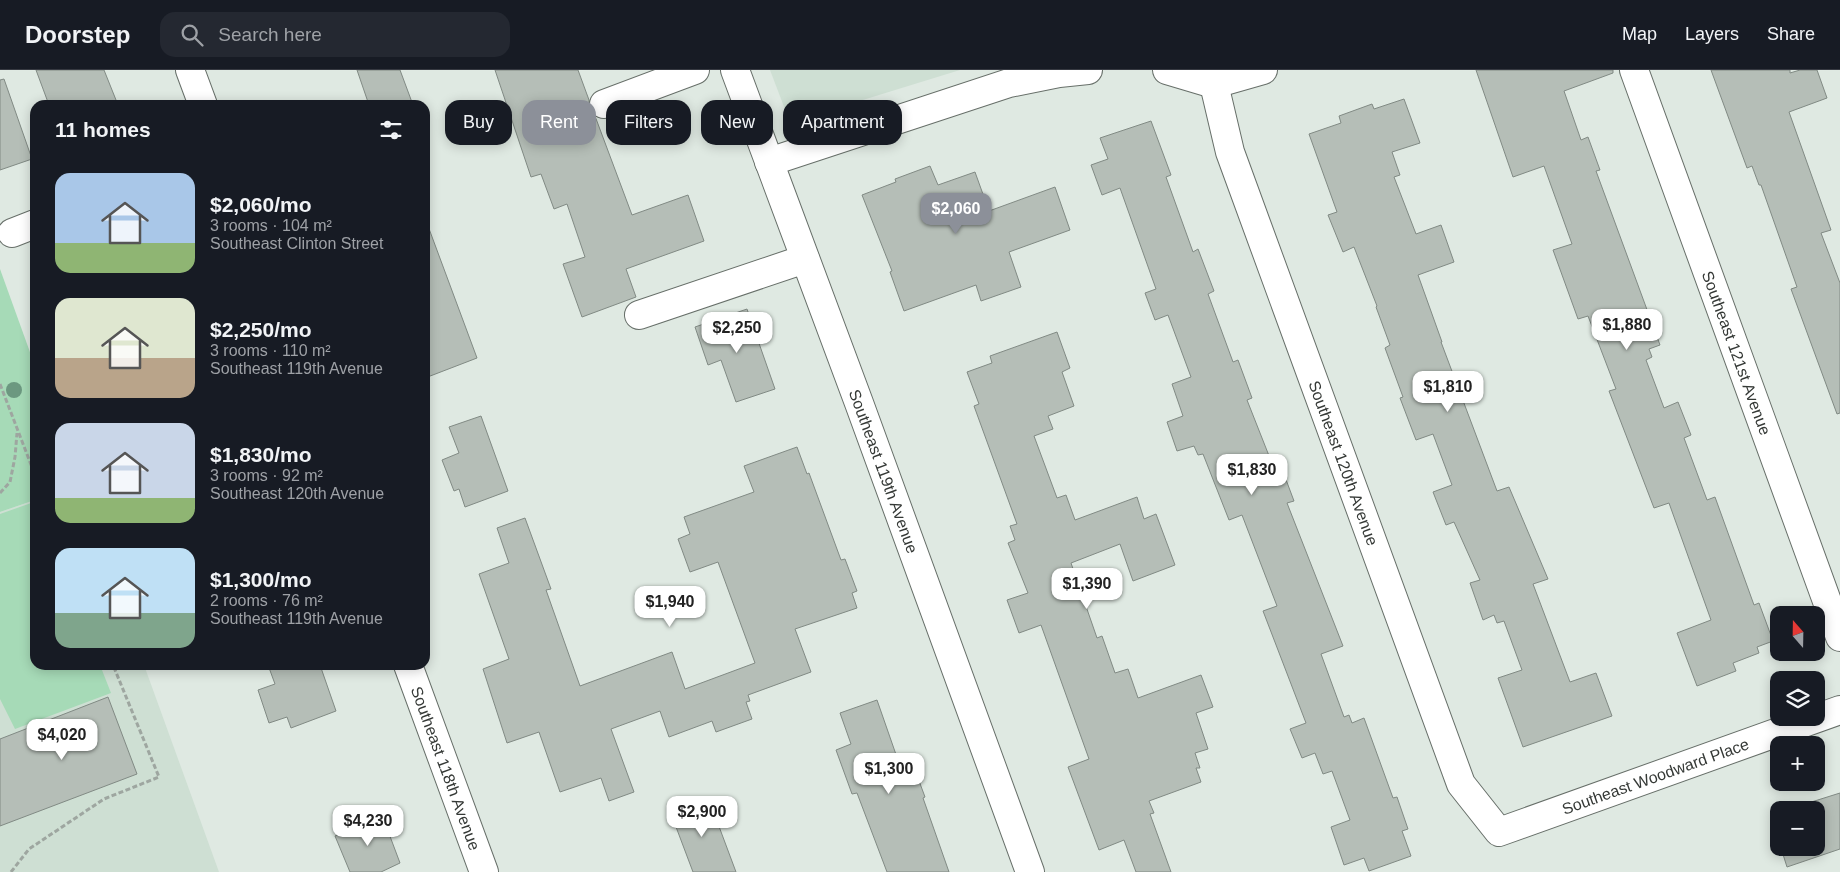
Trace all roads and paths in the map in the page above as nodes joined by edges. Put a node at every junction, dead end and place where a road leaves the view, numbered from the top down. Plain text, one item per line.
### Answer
1 (190, 70) edge
2 (695, 70) edge
3 (735, 70) edge
4 (1088, 70) edge
5 (1167, 70) edge
6 (1263, 70) edge
7 (1634, 70) edge
8 (1214, 84) junction
9 (201, 100) edge
10 (604, 104) dead end
11 (769, 162) junction
12 (805, 259) junction
13 (639, 315) dead end
14 (0, 384) edge
15 (17, 430) junction
16 (30, 462) edge
17 (0, 493) edge
18 (1840, 637) edge
19 (115, 670) edge
20 (410, 670) edge
21 (1840, 710) edge
22 (1499, 832) joint
23 (11, 872) edge
24 (484, 872) edge
25 (1030, 872) edge

1 - 9 street
2 - 10 street
3 - 11 street, Southeast 119th Avenue
4 - 11 street
5 - 8 street
6 - 8 street
7 - 18 street, Southeast 121st Avenue
8 - 22 street, Southeast 120th Avenue
11 - 12 street, Southeast 119th Avenue
12 - 13 street
12 - 25 street, Southeast 119th Avenue
14 - 15 path
15 - 16 path
15 - 17 path
19 - 23 path
20 - 24 street, Southeast 118th Avenue
21 - 22 street, Southeast Woodward Place

